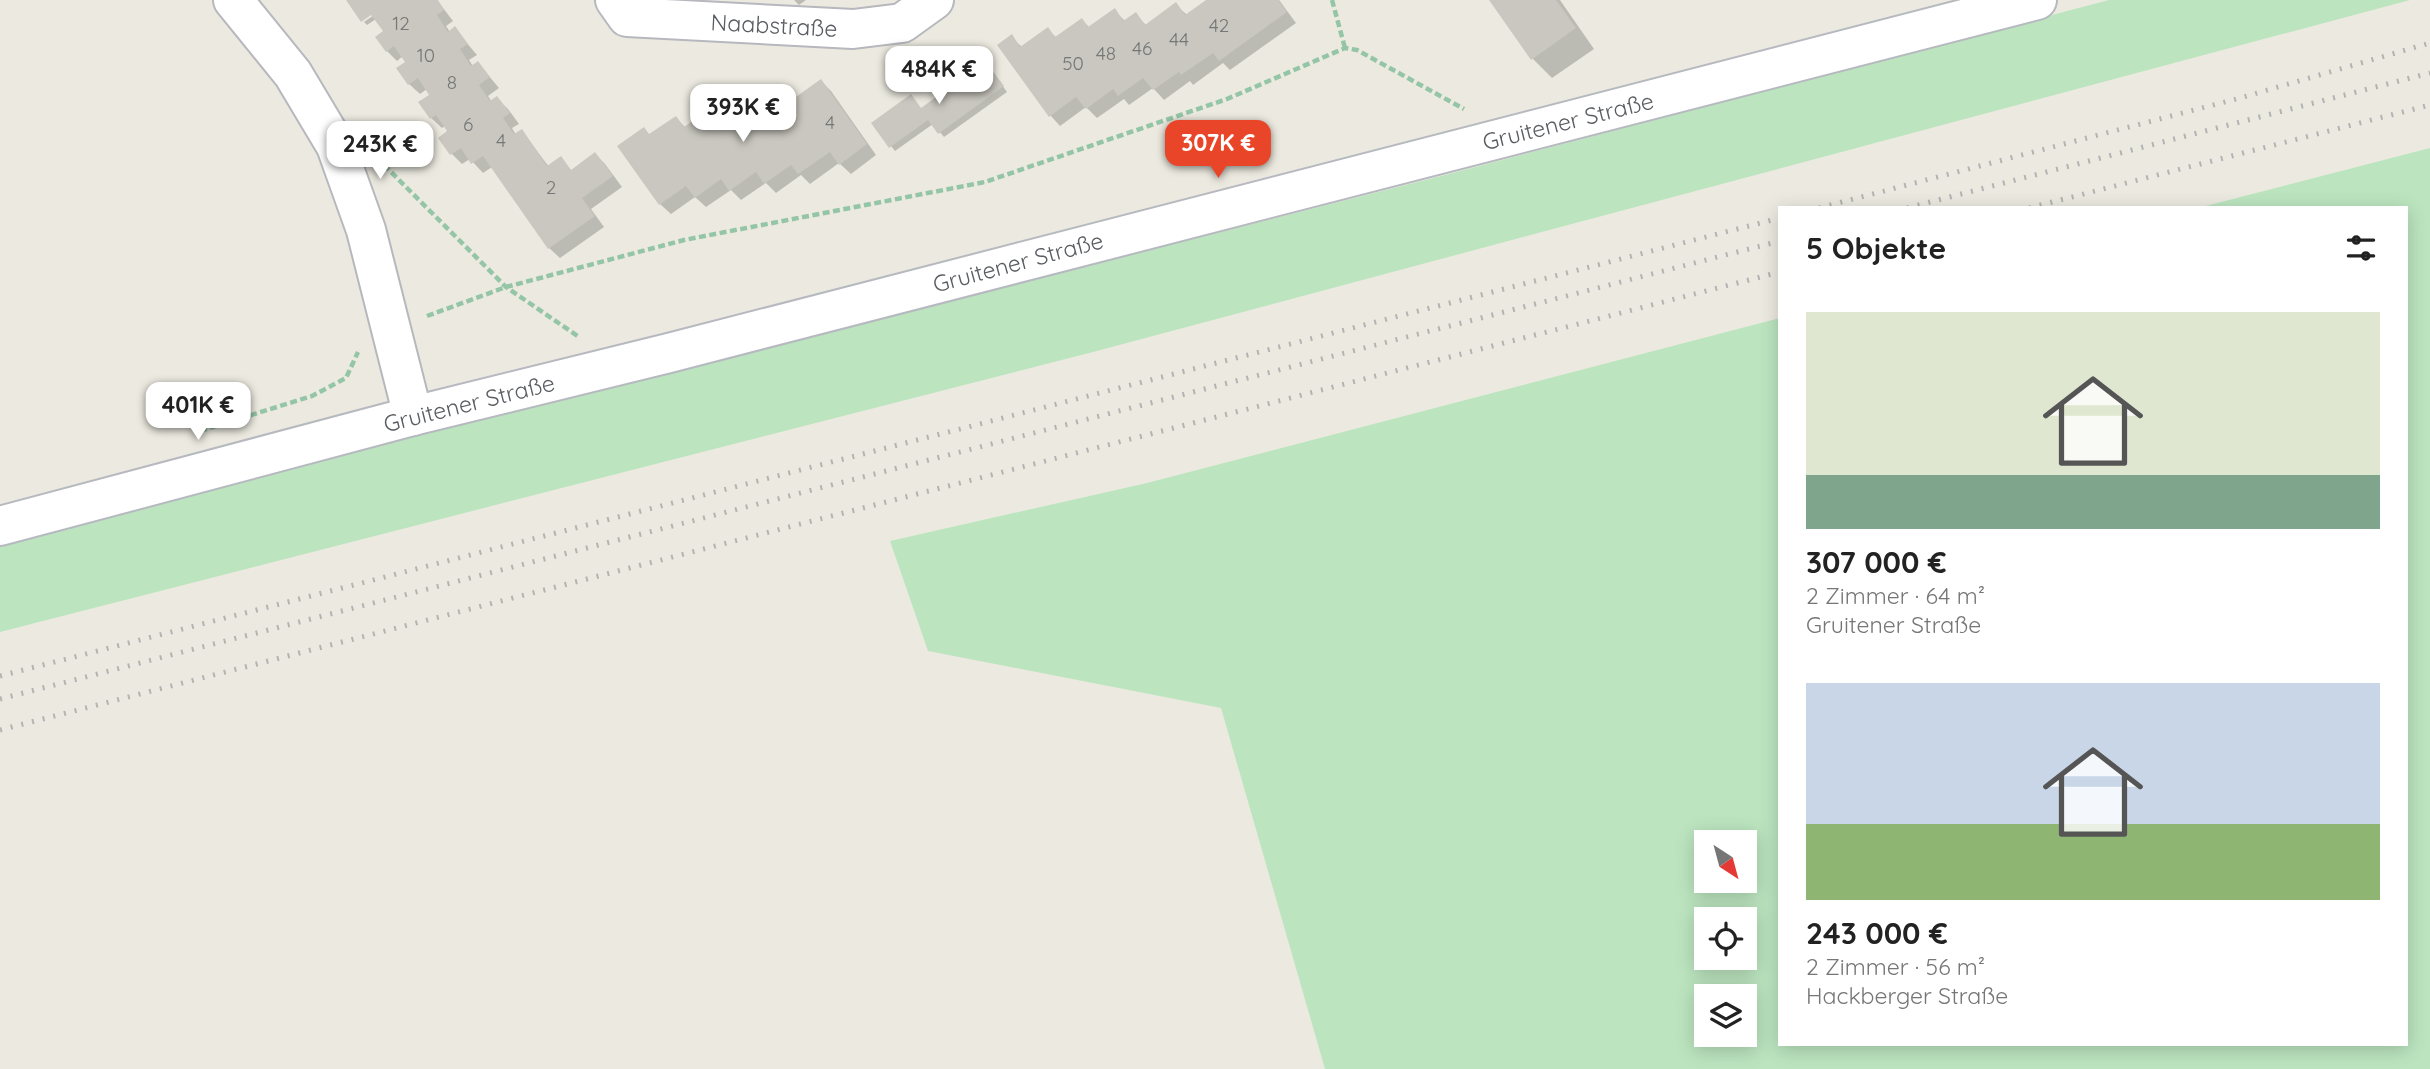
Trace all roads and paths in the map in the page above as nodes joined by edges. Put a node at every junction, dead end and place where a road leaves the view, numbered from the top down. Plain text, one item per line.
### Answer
1 (615, 0) edge
2 (934, 0) edge
3 (1332, 0) edge
4 (2037, 0) edge
5 (242, 3) edge
6 (1345, 48) junction
7 (1466, 110) dead end
8 (380, 161) dead end
9 (506, 287) junction
10 (392, 329) junction
11 (620, 365) junction
12 (413, 416) junction
13 (196, 432) dead end
14 (0, 526) edge

1 - 2 main road, Naabstraße
3 - 6 path
4 - 11 main road, Gruitener Straße
5 - 10 main road
6 - 7 path
6 - 9 path
8 - 9 path
9 - 10 path
9 - 11 path
10 - 12 main road
10 - 13 path
11 - 12 main road, Gruitener Straße
12 - 14 main road, Gruitener Straße

